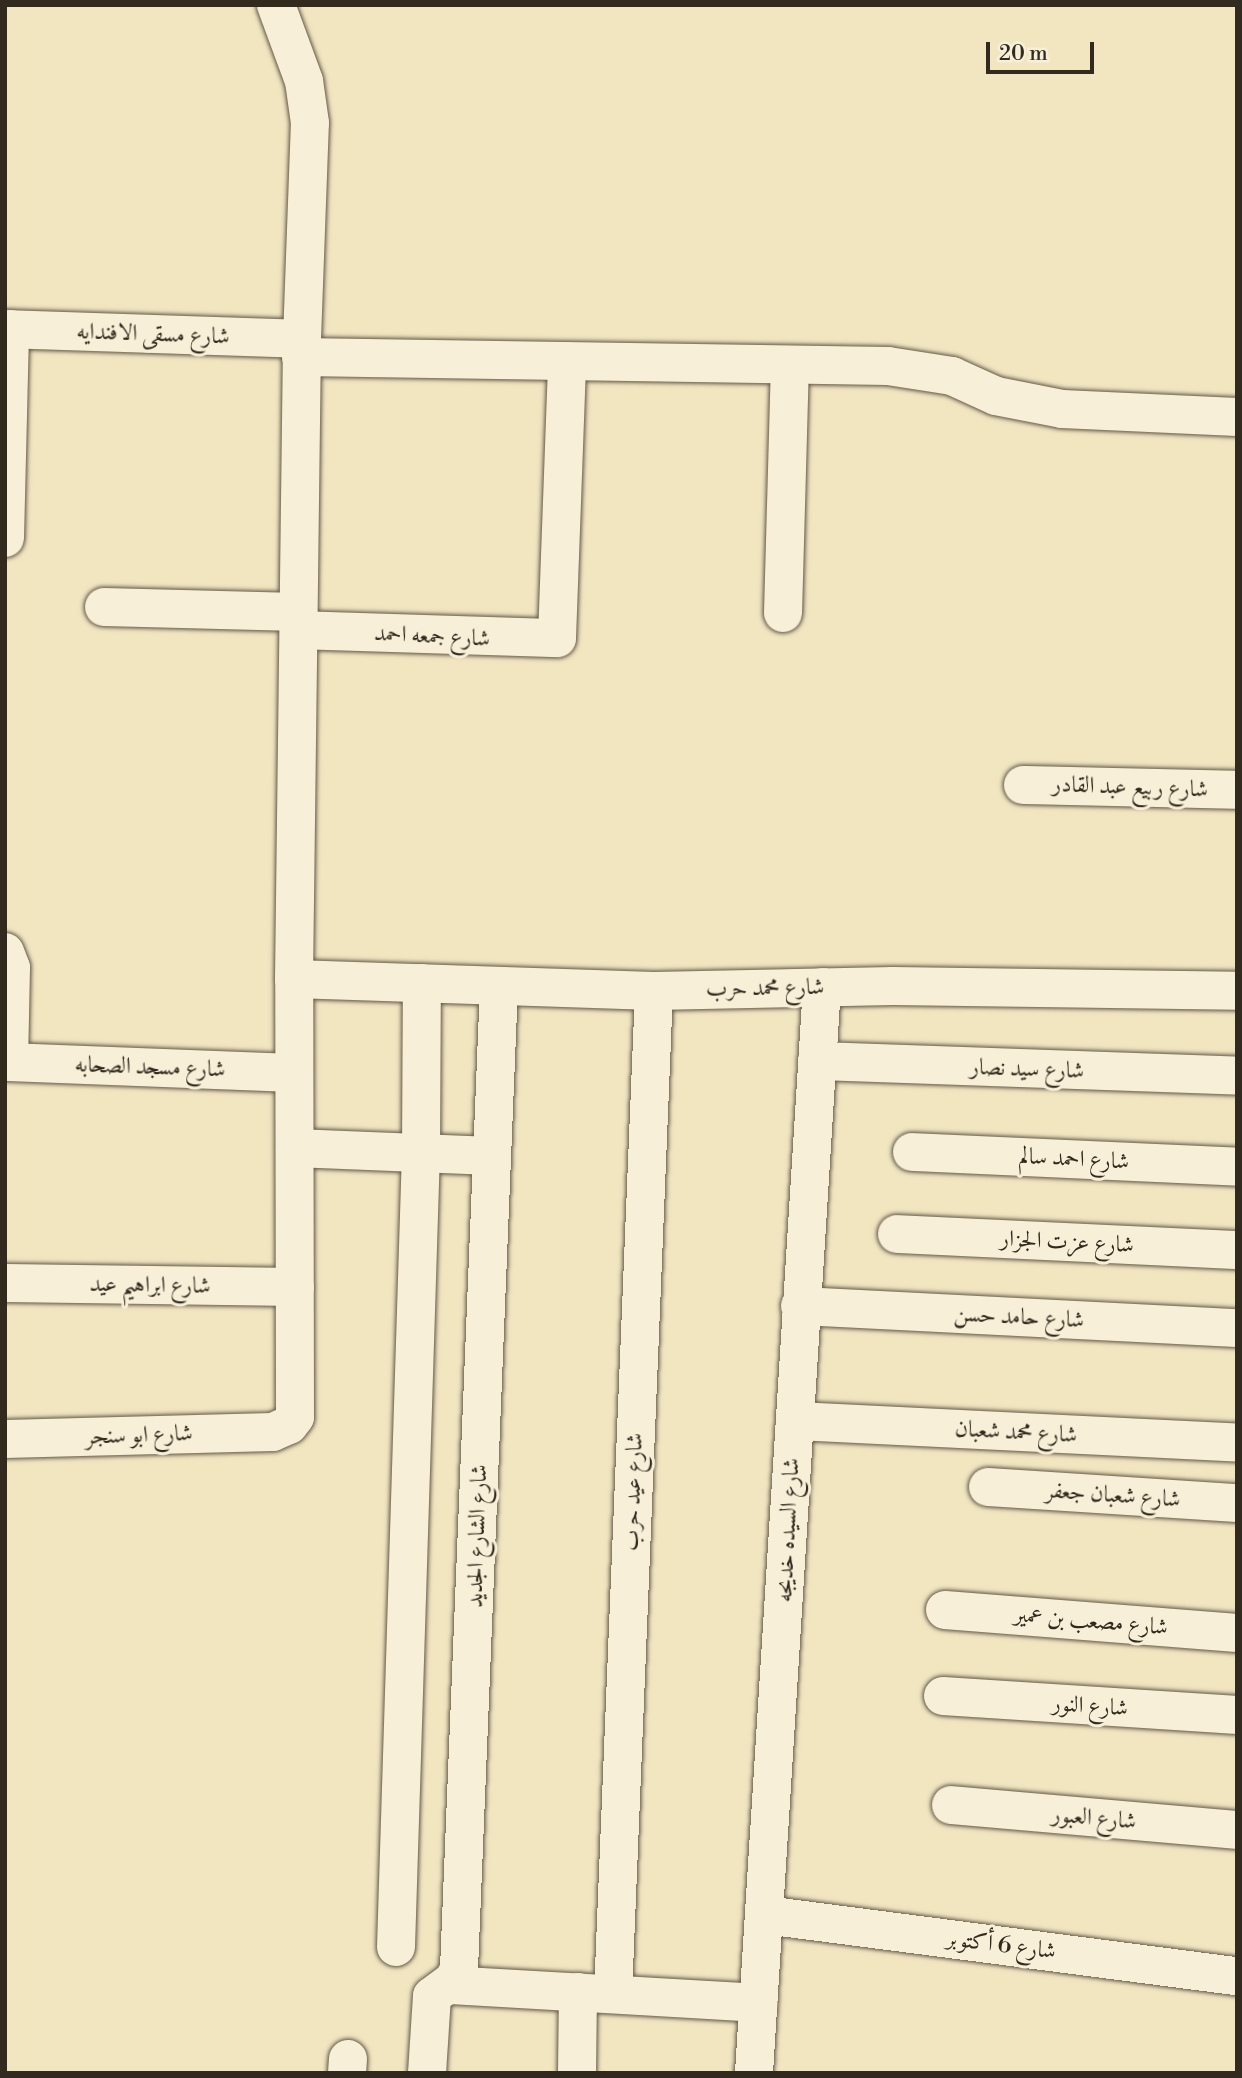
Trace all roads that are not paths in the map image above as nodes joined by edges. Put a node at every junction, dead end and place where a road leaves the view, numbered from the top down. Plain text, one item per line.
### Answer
1 (276, 5) edge
2 (8, 329) edge
3 (302, 348) junction
4 (567, 361) junction
5 (790, 365) junction
6 (1237, 417) edge
7 (5, 538) edge
8 (104, 607) dead end
9 (783, 613) dead end
10 (298, 621) junction
11 (1023, 785) dead end
12 (1237, 790) edge
13 (5, 952) edge
14 (294, 979) junction
15 (422, 983) junction
16 (499, 986) junction
17 (822, 987) junction
18 (654, 991) junction
19 (1237, 991) edge
20 (817, 1061) junction
21 (7, 1062) edge
22 (294, 1073) junction
23 (1237, 1076) edge
24 (295, 1148) junction
25 (912, 1152) dead end
26 (421, 1153) junction
27 (492, 1156) junction
28 (1237, 1167) edge
29 (897, 1234) dead end
30 (1237, 1250) edge
31 (5, 1283) edge
32 (295, 1287) junction
33 (800, 1306) junction
34 (1237, 1328) edge
35 (795, 1421) junction
36 (5, 1439) edge
37 (1237, 1443) edge
38 (988, 1488) dead end
39 (1237, 1503) edge
40 (945, 1610) dead end
41 (1237, 1633) edge
42 (943, 1696) dead end
43 (1237, 1715) edge
44 (951, 1805) dead end
45 (1237, 1830) edge
46 (765, 1915) junction
47 (396, 1947) dead end
48 (1237, 1976) edge
49 (448, 1985) junction
50 (595, 1993) junction
51 (758, 2003) junction
52 (427, 2073) edge
53 (578, 2073) edge
54 (754, 2073) edge

1 - 3 street
2 - 3 street, شارع مسقى الافندايه
2 - 7 street
3 - 4 street, شارع مسقى الافندايه
3 - 10 street
4 - 5 street, شارع مسقى الافندايه
4 - 10 street, شارع جمعه احمد
5 - 6 street, شارع مسقى الافندايه
5 - 9 street
8 - 10 street, شارع جمعه احمد
10 - 14 street
11 - 12 street, شارع ربيع عبد القادر
13 - 21 street
14 - 15 street, شارع محمد حرب
14 - 22 street
15 - 16 street, شارع محمد حرب
15 - 26 street
16 - 18 street, شارع محمد حرب
16 - 27 street, شارع الشارع الجديد
17 - 18 street, شارع محمد حرب
17 - 19 street, شارع محمد حرب
17 - 20 street, شارع السيده خديجه
18 - 50 street, شارع عيد حرب
20 - 23 street, شارع سيد نصار
20 - 33 street, شارع السيده خديجه
21 - 22 street, شارع مسجد الصحابه
22 - 24 street
24 - 26 street
24 - 32 street
25 - 28 street, شارع احمد سالم
26 - 27 street
26 - 47 street
27 - 49 street, شارع الشارع الجديد
29 - 30 street, شارع عزت الجزار
31 - 32 street, شارع ابراهيم عيد
32 - 36 street, شارع ابو سنجر
33 - 34 street, شارع حامد حسن
33 - 35 street, شارع السيده خديجه
35 - 37 street, شارع محمد شعبان
35 - 46 street, شارع السيده خديجه
38 - 39 street, شارع شعبان جعفر
40 - 41 street, شارع مصعب بن عمير
42 - 43 street, شارع النور
44 - 45 street, شارع العبور
46 - 48 street, شارع 6 أكتوبر
46 - 51 street, شارع السيده خديجه
49 - 50 street
49 - 52 street, شارع الشارع الجديد
50 - 51 street
50 - 53 street, شارع عيد حرب
51 - 54 street, شارع السيده خديجه

